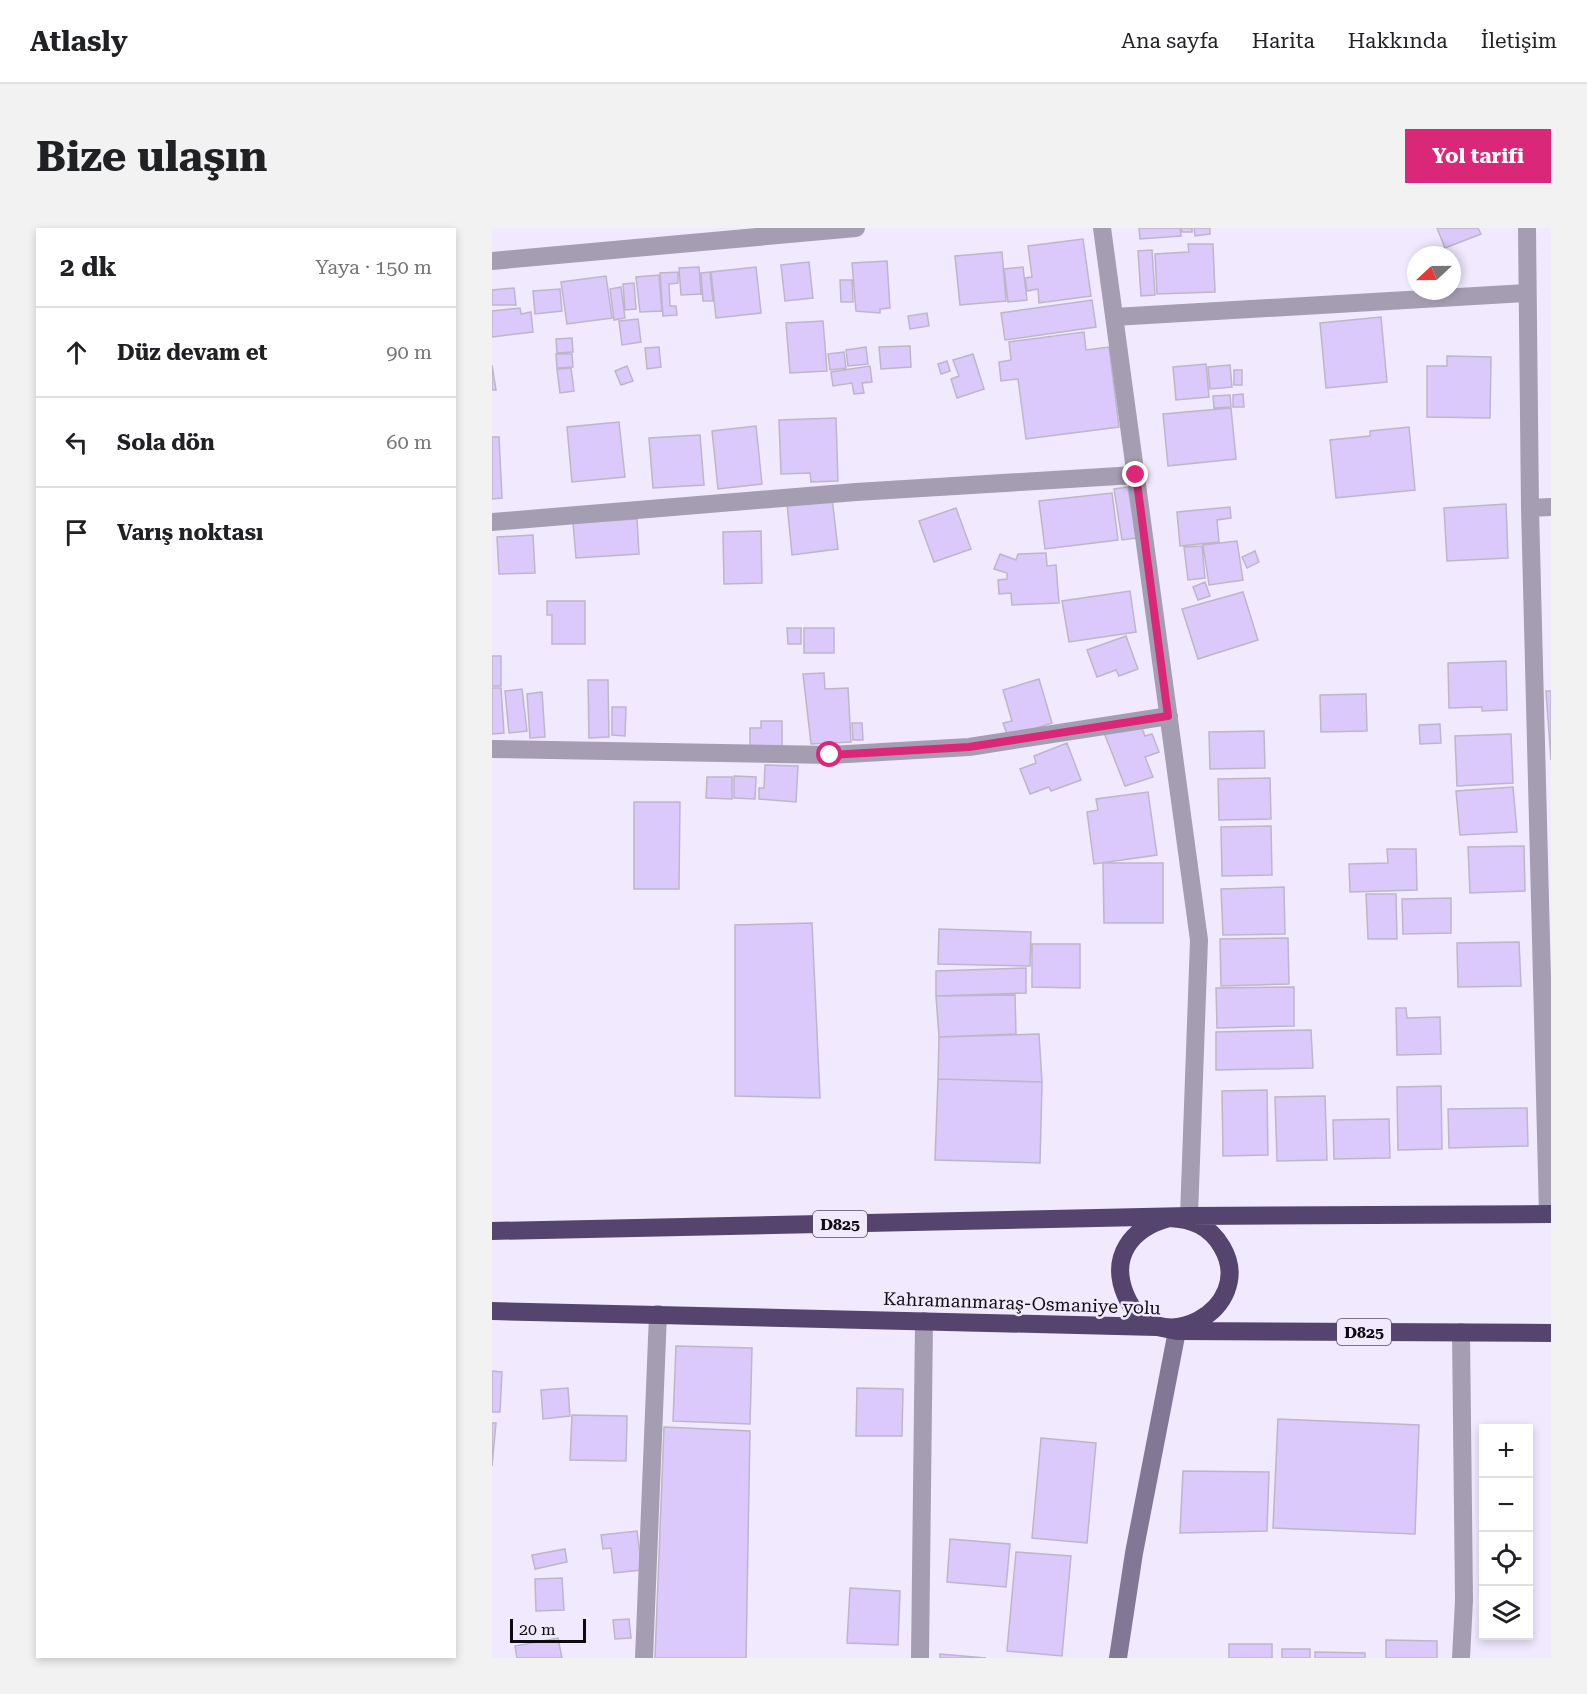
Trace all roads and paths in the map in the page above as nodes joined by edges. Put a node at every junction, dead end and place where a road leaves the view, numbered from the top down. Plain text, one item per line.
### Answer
1 (856, 228) edge
2 (1102, 228) edge
3 (1527, 228) edge
4 (492, 261) edge
5 (1527, 293) junction
6 (1114, 317) junction
7 (1136, 475) junction
8 (1551, 507) edge
9 (1530, 508) junction
10 (492, 522) edge
11 (1168, 716) junction
12 (492, 748) edge
13 (1550, 1214) edge
14 (1189, 1216) junction
15 (1169, 1218) junction
16 (492, 1230) edge
17 (492, 1311) edge
18 (658, 1314) junction
19 (924, 1321) junction
20 (1157, 1327) junction
21 (1177, 1331) junction
22 (1461, 1332) junction
23 (1551, 1333) edge
24 (644, 1658) edge
25 (920, 1658) edge
26 (1118, 1658) edge
27 (1461, 1658) edge

1 - 4 street
2 - 6 street
3 - 5 street
5 - 6 street
5 - 9 street
6 - 7 street
7 - 10 street
7 - 11 street
8 - 9 street
9 - 13 street
11 - 12 street
11 - 14 street
13 - 14 highway, D825
14 - 15 highway, D825
15 - 16 highway, D825
15 - 20 highway
15 - 20 highway
17 - 18 highway, Kahramanmaraş-Osmaniye yolu / D825
18 - 19 highway, Kahramanmaraş-Osmaniye yolu / D825
18 - 24 street
19 - 20 highway, Kahramanmaraş-Osmaniye yolu / D825
19 - 25 street
20 - 21 highway, Kahramanmaraş-Osmaniye yolu / D825
21 - 22 highway, Kahramanmaraş-Osmaniye yolu / D825
21 - 26 street
22 - 23 highway, Kahramanmaraş-Osmaniye yolu / D825
22 - 27 street

